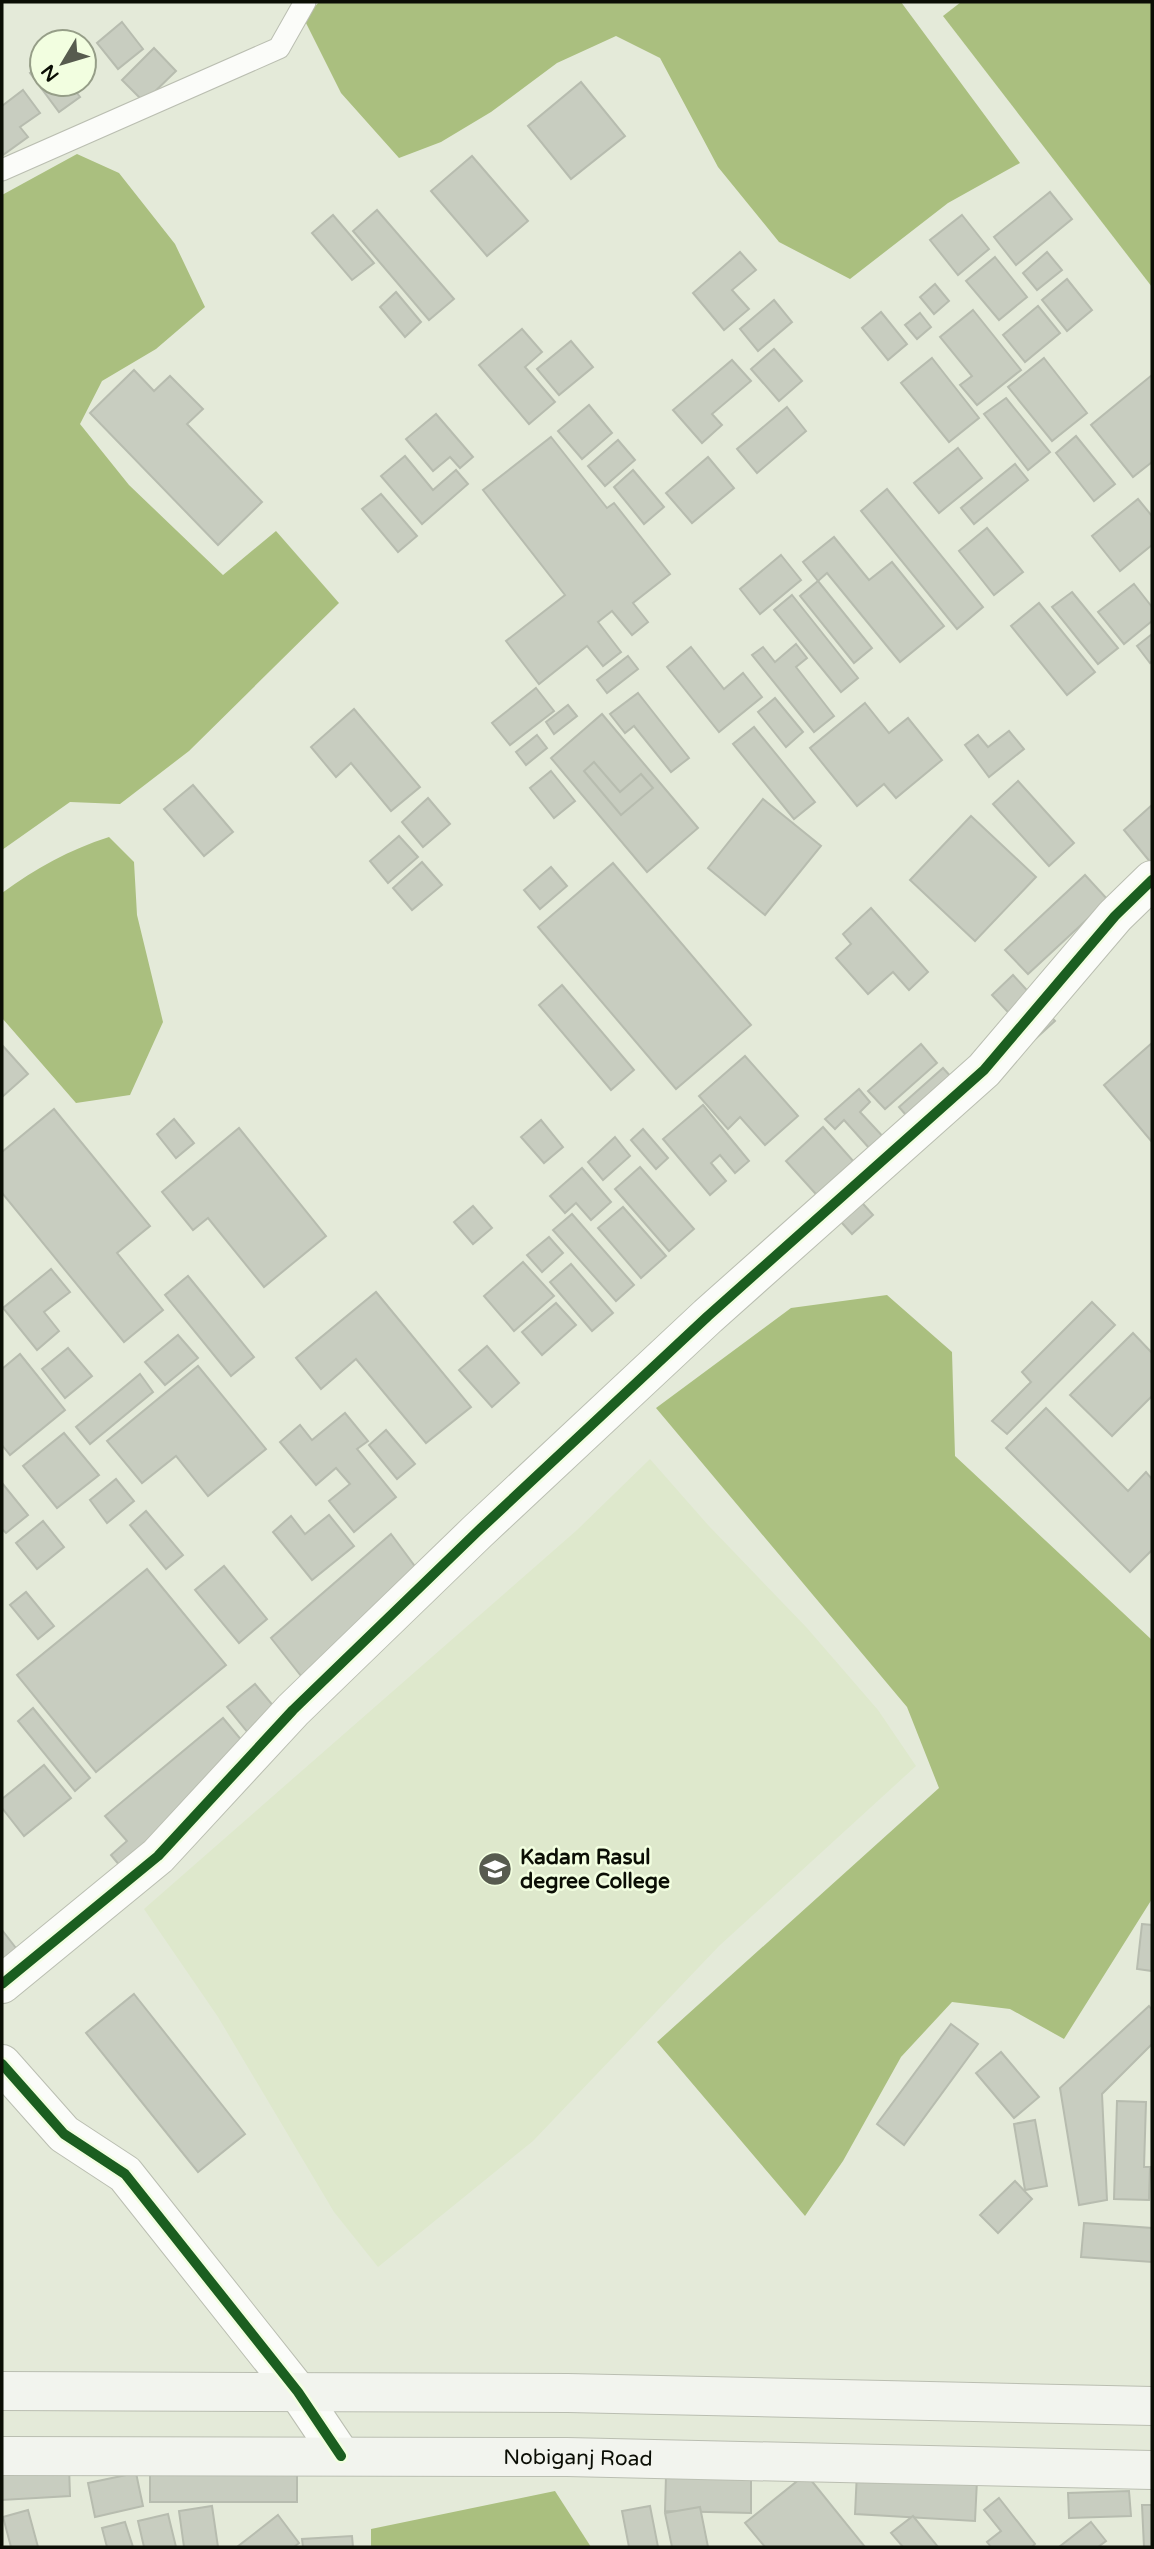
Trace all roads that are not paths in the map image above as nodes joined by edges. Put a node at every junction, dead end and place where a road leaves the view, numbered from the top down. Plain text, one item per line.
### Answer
1 (305, 2) edge
2 (2, 170) edge
3 (1152, 880) edge
4 (2, 1984) edge
5 (2, 2064) edge
6 (2, 2391) edge
7 (298, 2392) junction
8 (1152, 2406) edge
9 (2, 2456) edge
10 (341, 2456) junction
11 (1152, 2470) edge

1 - 2 lane
3 - 4 street
5 - 7 street
6 - 7 main road
7 - 8 main road
7 - 10 street
9 - 10 main road, Nobiganj Road
10 - 11 main road, Nobiganj Road

